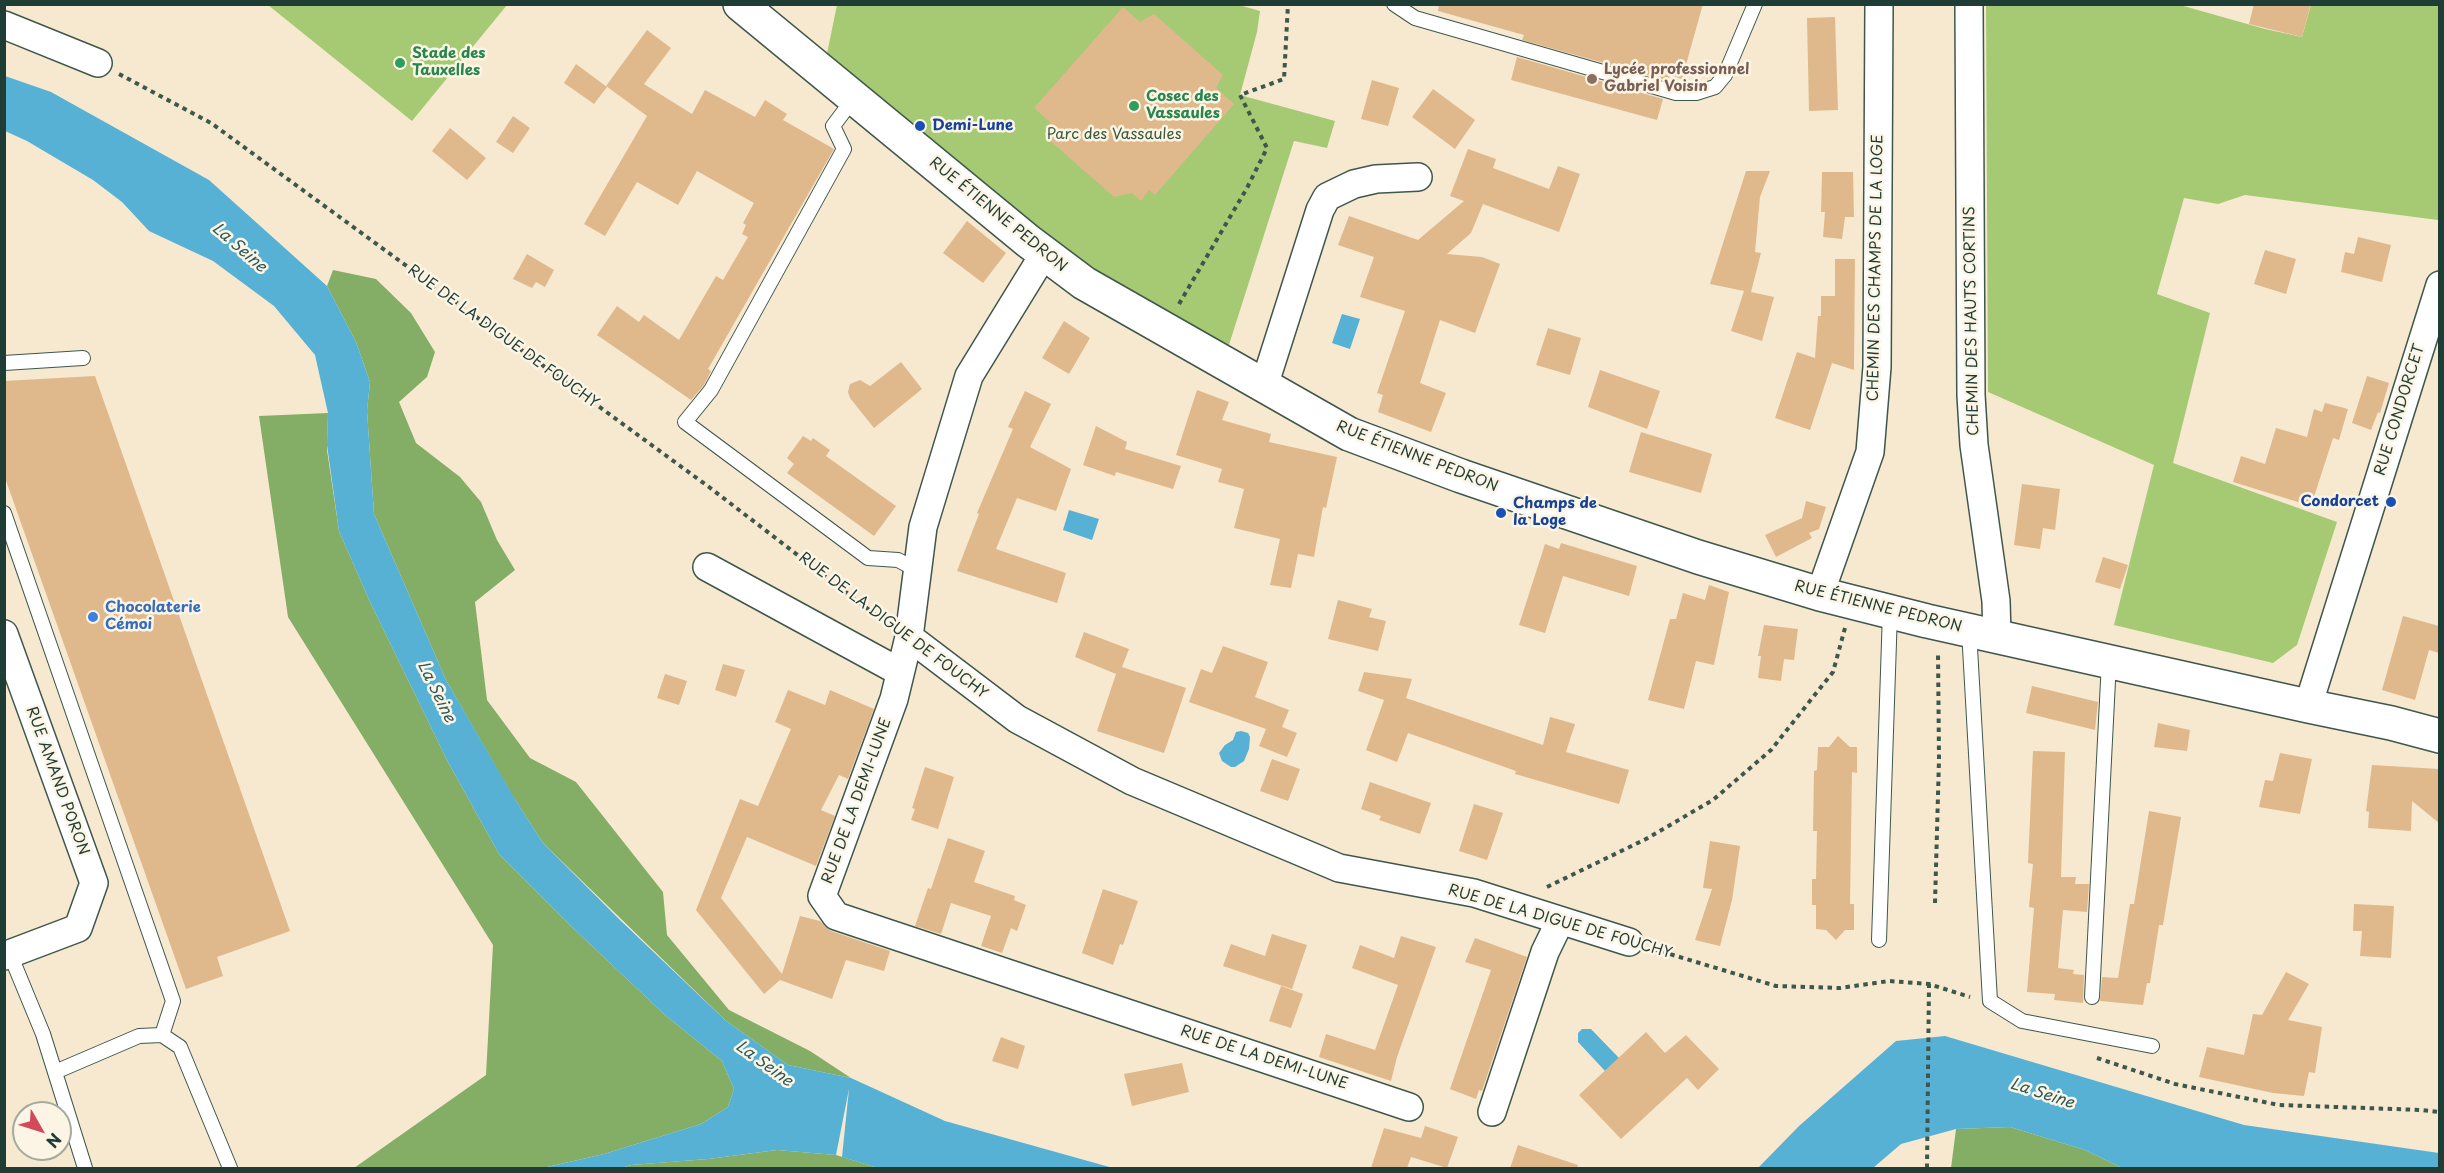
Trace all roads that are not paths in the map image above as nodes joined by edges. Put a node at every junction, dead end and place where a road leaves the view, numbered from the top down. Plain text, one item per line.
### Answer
1 (740, 4) edge
2 (1394, 4) edge
3 (1755, 4) edge
4 (1879, 4) edge
5 (1969, 4) edge
6 (4, 25) edge
7 (98, 63) road end
8 (854, 98) junction
9 (1419, 177) dead end
10 (1044, 254) junction
11 (2439, 285) edge
12 (82, 358) dead end
13 (4, 363) edge
14 (1264, 386) junction
15 (4, 513) edge
16 (707, 567) dead end
17 (917, 570) junction
18 (1820, 594) junction
19 (1890, 612) junction
20 (1983, 633) junction
21 (4, 634) edge
22 (909, 637) junction
23 (2109, 661) junction
24 (900, 672) junction
25 (2308, 706) junction
26 (2439, 736) edge
27 (1560, 921) junction
28 (1879, 940) dead end
29 (1629, 942) road end
30 (7, 955) edge
31 (2092, 997) dead end
32 (162, 1035) junction
33 (2152, 1046) dead end
34 (55, 1072) junction
35 (1409, 1107) dead end
36 (1492, 1112) dead end
37 (85, 1168) edge
38 (230, 1168) edge

1 - 8 street, RUE ÉTIENNE PEDRON
2 - 3 lane
4 - 18 street, CHEMIN DES CHAMPS DE LA LOGE
5 - 20 street, CHEMIN DES HAUTS CORTINS
6 - 7 street
8 - 10 street, RUE ÉTIENNE PEDRON
8 - 17 lane
9 - 14 street
10 - 14 street, RUE ÉTIENNE PEDRON
10 - 17 street, RUE DE LA DEMI-LUNE
11 - 25 street, RUE CONDORCET
12 - 13 lane
14 - 18 street, RUE ÉTIENNE PEDRON
15 - 32 lane
16 - 24 street
17 - 22 street, RUE DE LA DEMI-LUNE
18 - 19 street, RUE ÉTIENNE PEDRON
19 - 20 street, RUE ÉTIENNE PEDRON
19 - 28 lane
20 - 23 street, RUE ÉTIENNE PEDRON
20 - 33 lane
21 - 30 street, RUE AMAND PORON
22 - 24 street, RUE DE LA DEMI-LUNE
22 - 27 street, RUE DE LA DIGUE DE FOUCHY
23 - 25 street, RUE ÉTIENNE PEDRON
23 - 31 lane
24 - 35 street, RUE DE LA DEMI-LUNE
25 - 26 street, RUE ÉTIENNE PEDRON
27 - 29 street, RUE DE LA DIGUE DE FOUCHY
27 - 36 street
30 - 34 lane
32 - 34 lane
32 - 38 lane
34 - 37 lane

